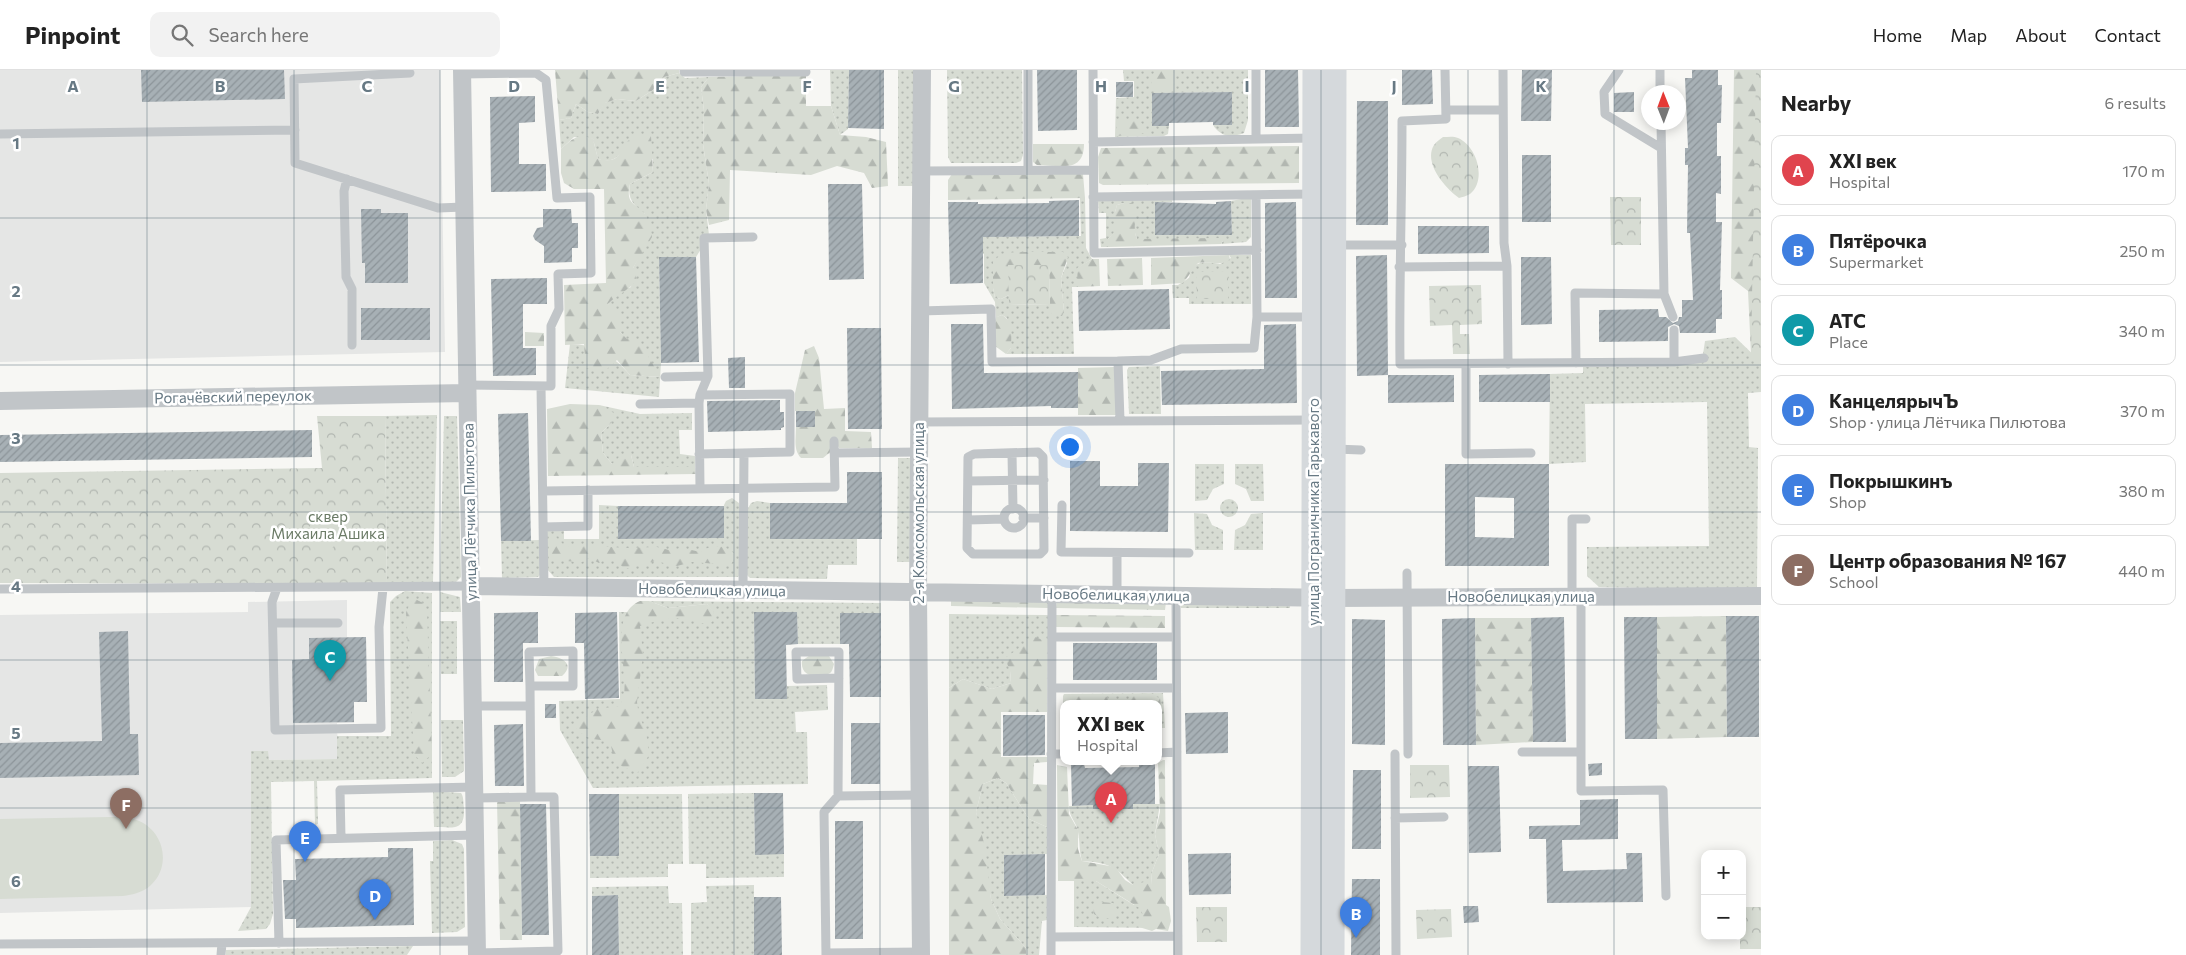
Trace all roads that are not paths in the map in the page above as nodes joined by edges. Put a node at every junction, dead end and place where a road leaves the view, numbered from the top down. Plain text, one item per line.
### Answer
1 (684, 70) edge
2 (922, 70) edge
3 (1028, 70) edge
4 (1093, 70) edge
5 (1256, 70) edge
6 (1316, 70) edge
7 (1334, 70) edge
8 (1446, 70) edge
9 (1503, 70) edge
10 (1619, 70) edge
11 (1660, 70) edge
12 (462, 72) edge
13 (536, 72) edge
14 (806, 72) dead end
15 (410, 74) dead end
16 (1660, 85) edge
17 (1446, 110) junction
18 (1503, 110) junction
19 (295, 130) junction
20 (1661, 130) edge
21 (0, 134) edge
22 (1325, 138) junction
23 (1256, 139) junction
24 (1093, 142) junction
25 (1661, 148) junction
26 (1028, 170) junction
27 (1093, 170) junction
28 (921, 172) junction
29 (347, 179) junction
30 (1325, 194) junction
31 (1256, 195) junction
32 (1093, 197) junction
33 (464, 207) junction
34 (753, 237) dead end
35 (1324, 245) junction
36 (1402, 245) junction
37 (1257, 250) junction
38 (1507, 266) junction
39 (1399, 267) junction
40 (1664, 294) junction
41 (920, 311) junction
42 (1257, 317) junction
43 (1324, 317) junction
44 (1673, 317) dead end
45 (1674, 330) dead end
46 (352, 345) dead end
47 (1704, 358) dead end
48 (1118, 362) junction
49 (1674, 362) junction
50 (1576, 363) junction
51 (1466, 364) junction
52 (1508, 364) junction
53 (708, 376) junction
54 (665, 377) dead end
55 (541, 386) junction
56 (467, 389) junction
57 (699, 399) junction
58 (0, 400) edge
59 (640, 404) dead end
60 (1120, 420) junction
61 (1324, 420) junction
62 (919, 422) junction
63 (834, 441) dead end
64 (1324, 449) junction
65 (1361, 450) dead end
66 (919, 452) junction
67 (744, 453) junction
68 (834, 453) junction
69 (1012, 453) junction
70 (1531, 453) dead end
71 (699, 454) junction
72 (1012, 480) junction
73 (1044, 480) junction
74 (968, 481) junction
75 (700, 488) junction
76 (744, 488) junction
77 (588, 490) junction
78 (542, 491) junction
79 (1062, 505) dead end
80 (1013, 509) junction
81 (1023, 518) junction
82 (1044, 518) junction
83 (1004, 519) junction
84 (1586, 519) dead end
85 (968, 520) junction
86 (543, 527) junction
87 (1044, 550) junction
88 (1062, 552) junction
89 (1117, 553) junction
90 (1189, 553) dead end
91 (1407, 573) dead end
92 (472, 586) junction
93 (544, 587) junction
94 (276, 588) junction
95 (383, 588) junction
96 (0, 589) edge
97 (743, 590) junction
98 (918, 592) junction
99 (1052, 594) junction
100 (1117, 595) junction
101 (1176, 596) junction
102 (1761, 596) edge
103 (1576, 597) junction
104 (1323, 598) junction
105 (1407, 598) junction
106 (273, 623) junction
107 (338, 623) dead end
108 (1052, 637) junction
109 (1176, 637) junction
110 (839, 678) junction
111 (530, 686) junction
112 (1052, 688) junction
113 (1176, 688) junction
114 (474, 706) junction
115 (530, 706) junction
116 (1177, 752) junction
117 (1522, 752) dead end
118 (1581, 752) junction
119 (1162, 753) edge
120 (1052, 754) junction
121 (1060, 754) edge
122 (1395, 754) dead end
123 (1408, 754) dead end
124 (475, 792) junction
125 (920, 795) junction
126 (838, 796) junction
127 (531, 798) junction
128 (1444, 817) dead end
129 (1396, 818) junction
130 (475, 835) junction
131 (341, 838) junction
132 (1666, 896) dead end
133 (1178, 936) junction
134 (1051, 937) junction
135 (222, 943) junction
136 (279, 943) junction
137 (0, 944) edge
138 (477, 950) edge
139 (539, 953) edge
140 (826, 954) edge
141 (921, 954) edge
142 (221, 955) edge
143 (1051, 955) edge
144 (1178, 955) edge
145 (1313, 955) edge
146 (1332, 955) edge
147 (1396, 955) edge

1 - 14 lane
2 - 28 street, 2-я Комсомольская улица
3 - 26 lane
4 - 24 lane
5 - 23 lane
6 - 22 street, улица Пограничника Гарькавого
7 - 22 street, улица Пограничника Гарькавого
8 - 17 lane
9 - 18 lane
10 - 25 lane
11 - 16 lane
12 - 13 lane
12 - 33 street, улица Лётчика Пилютова
13 - 55 lane
15 - 19 lane
17 - 18 lane
17 - 36 lane
18 - 38 lane
19 - 21 lane
19 - 29 lane
20 - 25 lane
22 - 23 lane
22 - 30 street, улица Пограничника Гарькавого
23 - 24 lane
24 - 27 lane
25 - 40 lane
26 - 27 lane
26 - 28 lane
27 - 32 lane
28 - 41 street, 2-я Комсомольская улица
29 - 33 lane
29 - 46 lane
30 - 31 lane
30 - 35 street, улица Пограничника Гарькавого
31 - 32 lane
31 - 37 lane
32 - 37 lane
33 - 56 street, улица Лётчика Пилютова
34 - 53 lane
35 - 36 lane
35 - 43 street, улица Пограничника Гарькавого
36 - 39 lane
37 - 42 lane
38 - 39 lane
38 - 52 lane
39 - 51 lane
40 - 44 lane
40 - 50 lane
41 - 48 lane
41 - 62 street, 2-я Комсомольская улица
42 - 43 lane
42 - 48 lane
43 - 61 street, улица Пограничника Гарькавого
45 - 49 lane
47 - 49 lane
48 - 60 lane
49 - 50 lane
50 - 52 lane
51 - 52 lane
51 - 70 lane
53 - 54 lane
53 - 57 lane
55 - 56 lane
55 - 78 lane
56 - 58 street, Рогачёвский переулок
56 - 92 street, улица Лётчика Пилютова
57 - 59 lane
57 - 67 lane
57 - 71 lane
60 - 61 lane
60 - 62 lane
61 - 64 street, улица Пограничника Гарькавого
62 - 66 street, 2-я Комсомольская улица
63 - 68 lane
64 - 65 lane
64 - 104 street, улица Пограничника Гарькавого
66 - 68 lane
66 - 98 street, 2-я Комсомольская улица
67 - 71 lane
67 - 76 lane
68 - 76 lane
69 - 72 lane
69 - 73 lane
69 - 74 lane
71 - 75 lane
72 - 73 lane
72 - 74 lane
72 - 80 lane
73 - 82 lane
74 - 85 lane
75 - 76 lane
75 - 77 lane
76 - 97 lane
77 - 78 lane
77 - 86 lane
78 - 86 lane
79 - 88 lane
80 - 81 lane
80 - 83 lane
81 - 82 lane
81 - 83 lane
82 - 87 lane
83 - 85 lane
84 - 103 lane
85 - 87 lane
86 - 93 lane
87 - 88 lane
88 - 89 lane
89 - 90 lane
89 - 100 lane
91 - 105 lane
92 - 93 street, Новобелицкая улица
92 - 95 lane
92 - 114 street, улица Лётчика Пилютова
93 - 97 street, Новобелицкая улица
94 - 95 lane
94 - 96 lane
94 - 106 lane
95 - 106 lane
97 - 98 street, Новобелицкая улица
98 - 99 street, Новобелицкая улица
98 - 125 street, 2-я Комсомольская улица
99 - 100 street, Новобелицкая улица
99 - 108 lane
100 - 101 street, Новобелицкая улица
101 - 104 street, Новобелицкая улица
101 - 109 lane
102 - 103 street, Новобелицкая улица
103 - 105 street, Новобелицкая улица
103 - 118 lane
104 - 105 street, Новобелицкая улица
104 - 145 street, улица Пограничника Гарькавого
104 - 146 street, улица Пограничника Гарькавого
105 - 123 lane
106 - 107 lane
108 - 109 lane
108 - 112 lane
109 - 113 lane
110 - 110 lane
110 - 126 lane
111 - 111 lane
111 - 115 lane
112 - 113 lane
112 - 120 lane
113 - 116 lane
114 - 115 lane
114 - 124 street, улица Лётчика Пилютова
115 - 127 lane
116 - 119 lane
116 - 133 lane
117 - 118 lane
118 - 132 lane
120 - 121 lane
120 - 134 lane
122 - 129 lane
124 - 127 lane
124 - 130 street, улица Лётчика Пилютова
124 - 131 lane
125 - 126 lane
125 - 141 street, 2-я Комсомольская улица
126 - 140 lane
127 - 139 lane
128 - 129 lane
129 - 147 lane
130 - 131 lane
130 - 138 street, улица Лётчика Пилютова
131 - 136 lane
133 - 134 lane
133 - 144 lane
134 - 143 lane
135 - 136 lane
135 - 137 lane
135 - 142 lane
136 - 138 lane
138 - 139 lane
140 - 141 lane

